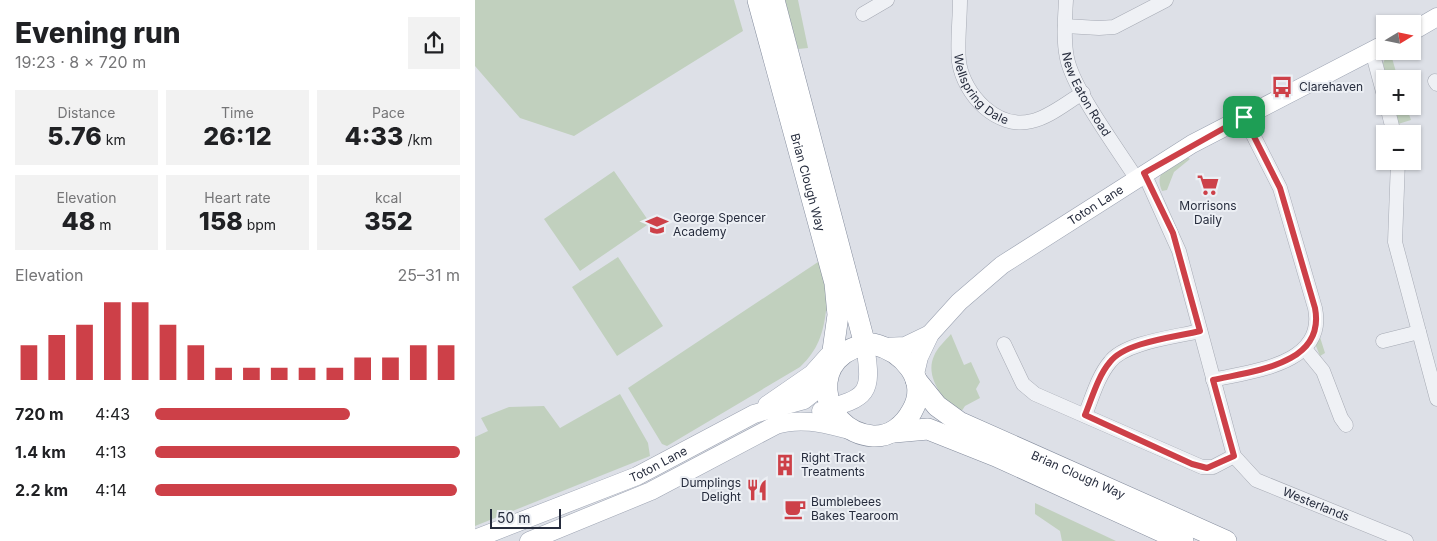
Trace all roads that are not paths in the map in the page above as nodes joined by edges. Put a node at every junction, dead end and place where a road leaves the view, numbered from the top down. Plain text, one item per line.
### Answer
1 (757, 0) edge
2 (774, 0) edge
3 (887, 0) edge
4 (960, 0) edge
5 (1066, 0) edge
6 (1166, 0) edge
7 (863, 14) dead end
8 (1437, 17) edge
9 (1065, 26) junction
10 (1421, 26) edge
11 (1376, 50) edge
12 (1083, 93) junction
13 (1244, 117) junction
14 (1398, 170) edge
15 (1140, 175) junction
16 (1200, 331) junction
17 (1419, 332) junction
18 (930, 334) junction
19 (1383, 342) dead end
20 (834, 343) junction
21 (1004, 344) dead end
22 (875, 346) junction
23 (1305, 349) junction
24 (829, 369) junction
25 (916, 377) junction
26 (1213, 380) junction
27 (1437, 399) edge
28 (832, 408) junction
29 (754, 414) junction
30 (1085, 415) junction
31 (790, 421) junction
32 (1347, 425) dead end
33 (850, 430) junction
34 (894, 432) junction
35 (1234, 456) junction
36 (475, 539) edge
37 (529, 541) edge
38 (1183, 541) edge
39 (1226, 541) edge
40 (1406, 541) edge

1 - 20 highway, Brian Clough Way
2 - 22 highway, Brian Clough Way
3 - 7 street
4 - 12 street, Wellspring Dale
5 - 9 street, New Eaton Road
6 - 9 street
8 - 10 main road
9 - 12 street, New Eaton Road
11 - 13 main road, Toton Lane
12 - 15 street, New Eaton Road
13 - 15 main road, Toton Lane
13 - 23 street
14 - 17 street
15 - 16 street, New Eaton Road
15 - 18 main road, Toton Lane
16 - 26 street, New Eaton Road
16 - 30 street
17 - 19 street
17 - 27 street
18 - 22 main road, Toton Lane
18 - 25 main road, Toton Lane
20 - 24 highway, Brian Clough Way
20 - 29 main road
21 - 30 street
22 - 24 highway
22 - 25 highway, Brian Clough Way
22 - 28 main road
23 - 26 street
23 - 32 street
24 - 28 highway, Brian Clough Way
24 - 29 main road, Toton Lane
25 - 34 highway
25 - 39 highway, Brian Clough Way
26 - 35 street, New Eaton Road
28 - 31 main road
28 - 33 highway
29 - 36 main road, Toton Lane
30 - 35 street
31 - 33 main road, Toton Lane
31 - 37 main road, Toton Lane
33 - 34 highway, Brian Clough Way
34 - 38 highway, Brian Clough Way
35 - 40 street, Westerlands

